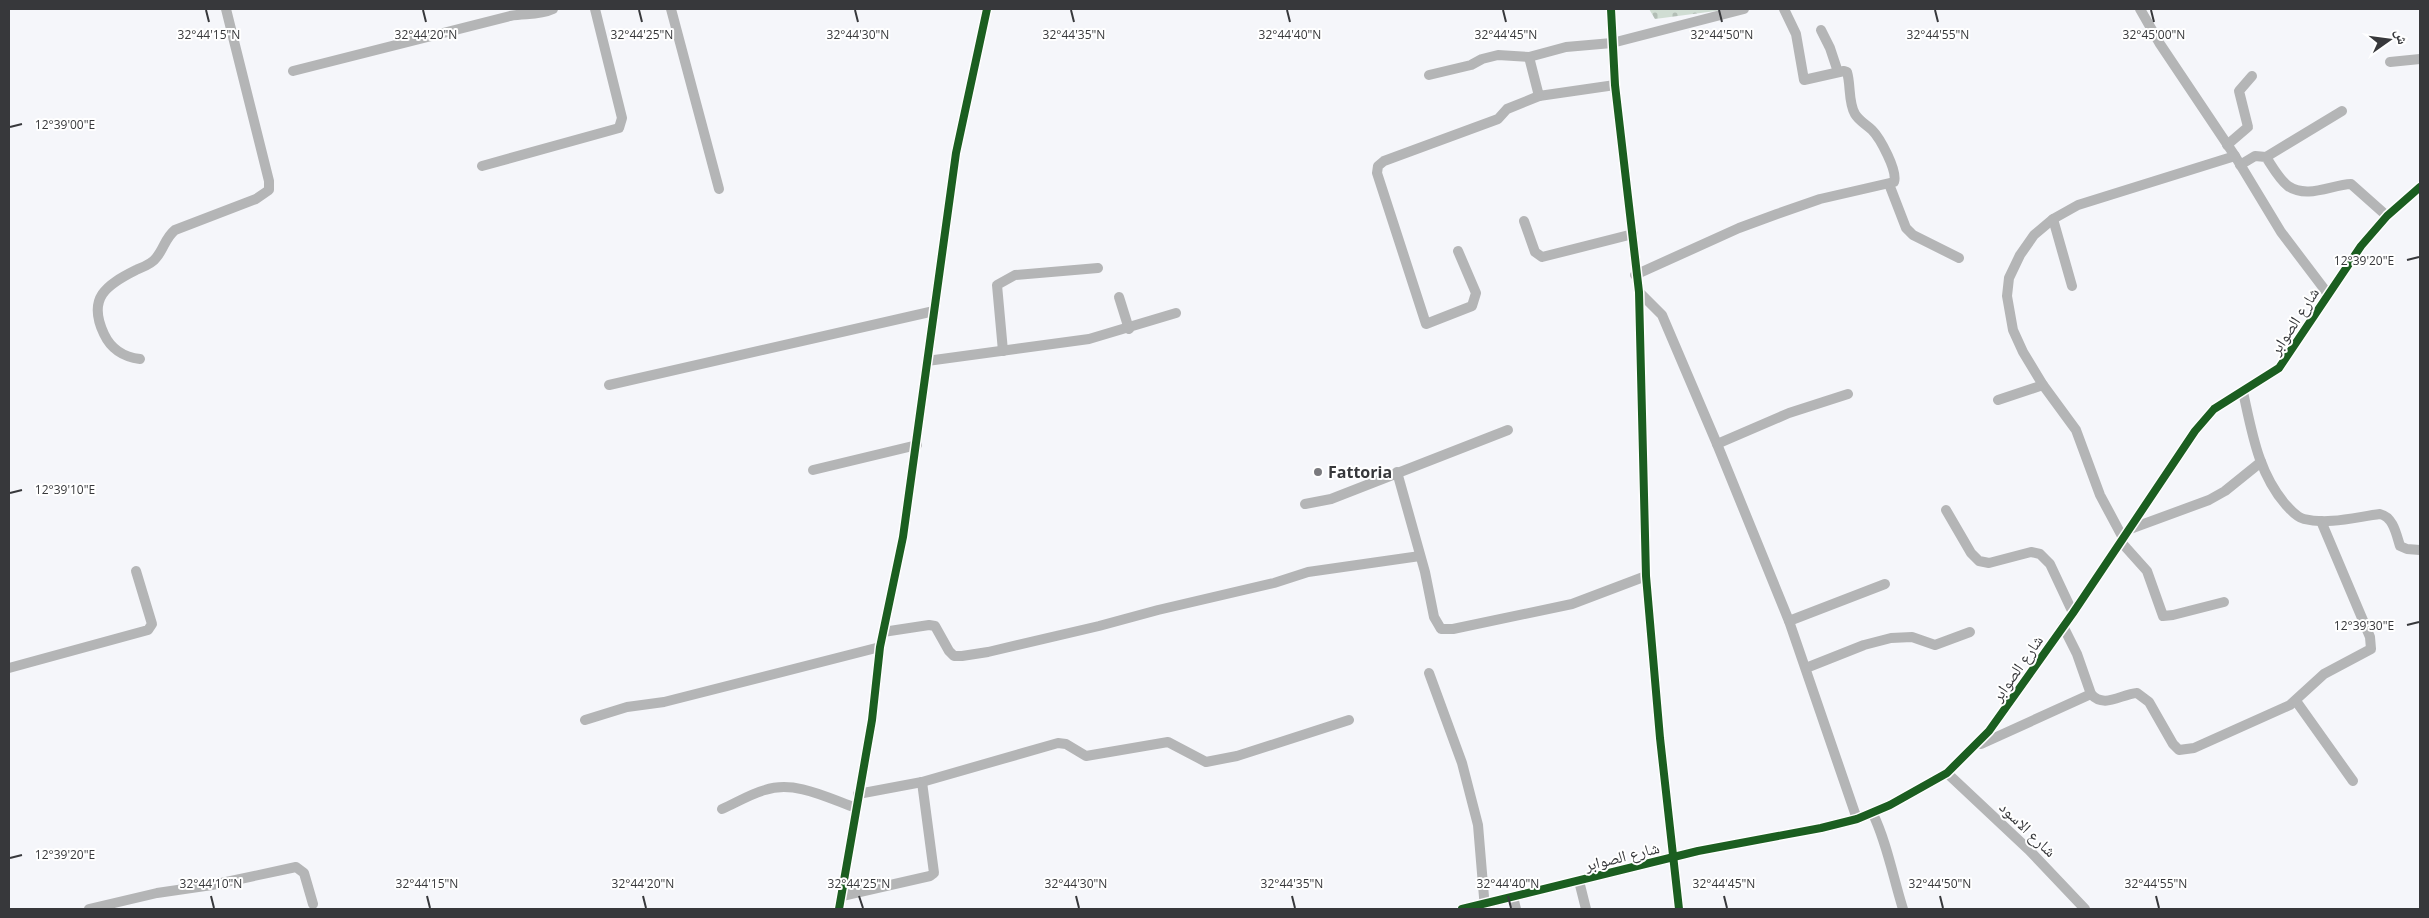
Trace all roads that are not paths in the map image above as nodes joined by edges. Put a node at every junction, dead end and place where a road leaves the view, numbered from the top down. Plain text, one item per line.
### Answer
1 (226, 9) edge
2 (553, 9) edge
3 (595, 9) edge
4 (671, 9) edge
5 (987, 9) edge
6 (1611, 9) edge
7 (1744, 9) edge
8 (1784, 9) edge
9 (2140, 9) edge
10 (1821, 30) dead end
11 (1612, 43) junction
12 (1528, 57) junction
13 (2420, 59) edge
14 (2390, 62) dead end
15 (293, 71) dead end
16 (1838, 72) junction
17 (1429, 75) dead end
18 (2252, 76) dead end
19 (1615, 85) junction
20 (1539, 96) junction
21 (2342, 111) dead end
22 (2227, 145) junction
23 (2266, 157) junction
24 (2238, 161) junction
25 (482, 166) dead end
26 (1889, 184) junction
27 (2420, 187) edge
28 (718, 189) dead end
29 (2387, 216) junction
30 (2053, 219) junction
31 (1524, 221) dead end
32 (1633, 234) junction
33 (1458, 252) dead end
34 (1959, 258) dead end
35 (1098, 268) dead end
36 (1635, 275) junction
37 (2072, 286) dead end
38 (1639, 292) junction
39 (2328, 294) junction
40 (1119, 297) dead end
41 (934, 311) junction
42 (1176, 313) dead end
43 (1129, 329) junction
44 (1003, 351) junction
45 (140, 359) dead end
46 (927, 361) junction
47 (609, 385) dead end
48 (2043, 385) junction
49 (2243, 392) junction
50 (1848, 394) dead end
51 (1998, 400) dead end
52 (1508, 430) dead end
53 (1718, 444) junction
54 (917, 445) junction
55 (2261, 462) junction
56 (813, 470) dead end
57 (1397, 472) junction
58 (1305, 504) dead end
59 (1946, 510) dead end
60 (2321, 521) junction
61 (2130, 528) junction
62 (2122, 540) junction
63 (2420, 550) edge
64 (1420, 556) junction
65 (136, 571) dead end
66 (1646, 576) junction
67 (1885, 584) dead end
68 (2224, 602) dead end
69 (2073, 613) junction
70 (1789, 620) junction
71 (2063, 626) junction
72 (883, 632) junction
73 (1970, 632) dead end
74 (880, 647) junction
75 (9, 668) edge
76 (1806, 668) junction
77 (1429, 673) dead end
78 (2092, 694) junction
79 (2296, 701) junction
80 (585, 720) dead end
81 (1349, 720) dead end
82 (1976, 746) junction
83 (1947, 772) junction
84 (2353, 781) dead end
85 (922, 782) junction
86 (858, 794) junction
87 (856, 808) junction
88 (722, 809) dead end
89 (1872, 814) junction
90 (1857, 819) junction
91 (1675, 857) junction
92 (1579, 881) junction
93 (842, 896) junction
94 (1513, 897) junction
95 (312, 904) dead end
96 (1485, 907) edge
97 (89, 909) edge
98 (839, 909) edge
99 (1462, 909) edge
100 (1516, 909) edge
101 (1586, 909) edge
102 (1680, 909) edge
103 (1903, 909) edge
104 (2085, 909) edge

1 - 45 street
2 - 15 street
3 - 25 street
4 - 28 street
5 - 41 street
6 - 11 street
7 - 11 street
8 - 16 street
9 - 22 street
10 - 16 street
11 - 12 street
11 - 19 street
12 - 17 street
12 - 20 street
13 - 14 street
16 - 26 street
18 - 22 street
19 - 20 street
19 - 32 street
20 - 33 street
21 - 23 street
22 - 24 street
23 - 24 street
23 - 29 street
24 - 30 street
24 - 39 street
26 - 34 street
26 - 36 street
27 - 29 street, شارع الصوابر
29 - 39 street, شارع الصوابر
30 - 37 street
30 - 48 street
31 - 32 street
32 - 36 street
35 - 44 street
36 - 38 street
38 - 53 street
38 - 66 street
39 - 49 street, شارع الصوابر
40 - 43 street
41 - 46 street
41 - 47 street
42 - 43 street
43 - 44 street
44 - 46 street
46 - 54 street
48 - 51 street
48 - 62 street
49 - 55 street
49 - 61 street, شارع الصوابر
50 - 53 street
52 - 57 street
53 - 70 street
54 - 56 street
54 - 72 street
55 - 60 street
55 - 61 street
57 - 58 street
57 - 64 street
59 - 69 street
60 - 63 street
60 - 79 street
61 - 62 street, شارع الصوابر
62 - 68 street
62 - 69 street, شارع الصوابر
64 - 66 street
64 - 72 street
65 - 75 street
66 - 91 street
67 - 70 street
69 - 71 street, شارع الصوابر
70 - 76 street
71 - 78 street
71 - 82 street, شارع الصوابر
72 - 74 street
73 - 76 street
74 - 80 street
74 - 86 street
76 - 90 street
77 - 96 street
78 - 79 street
78 - 82 street
79 - 84 street
81 - 85 street
82 - 83 street, شارع الصوابر
83 - 89 street, شارع الصوابر
83 - 104 street, شارع الاسود
85 - 86 street
85 - 93 street
86 - 87 street
87 - 88 street
87 - 93 street
89 - 90 street, شارع الصوابر
89 - 103 street
90 - 91 street, شارع الصوابر
91 - 92 street, شارع الصوابر
91 - 102 street
92 - 94 street, شارع الصوابر
92 - 101 street
93 - 98 street
94 - 96 street, شارع الصوابر
94 - 100 street
95 - 97 street
96 - 99 street, شارع الصوابر

